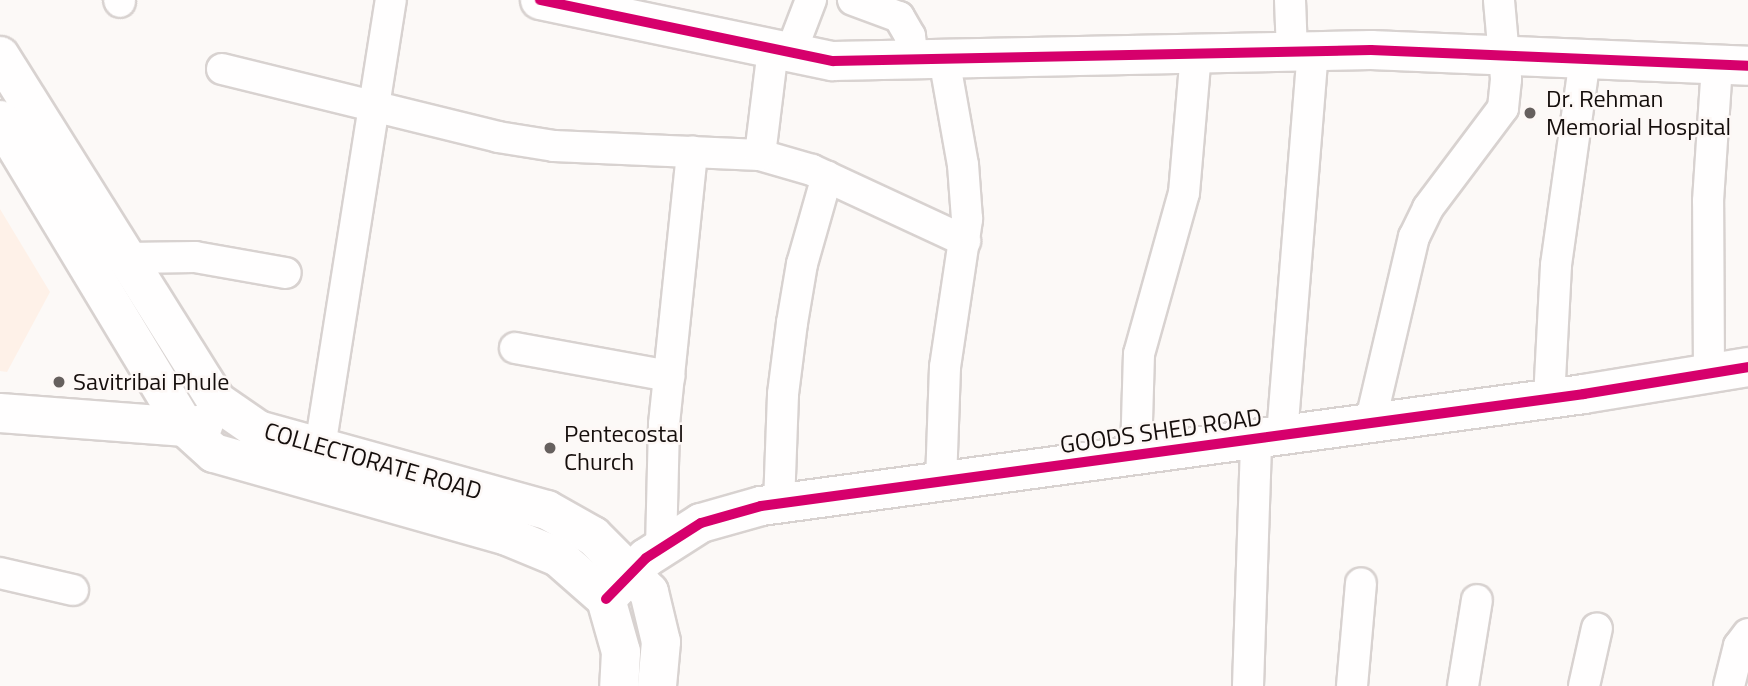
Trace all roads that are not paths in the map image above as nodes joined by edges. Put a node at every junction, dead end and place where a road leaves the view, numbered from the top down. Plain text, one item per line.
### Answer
1 (391, 0) edge
2 (540, 0) edge
3 (811, 0) edge
4 (853, 0) edge
5 (1290, 0) edge
6 (1499, 0) edge
7 (782, 50) junction
8 (1302, 51) junction
9 (1196, 53) junction
10 (0, 56) edge
11 (1503, 57) junction
12 (929, 59) junction
13 (1585, 59) junction
14 (1733, 66) edge
15 (222, 69) dead end
16 (373, 104) junction
17 (0, 120) edge
18 (692, 151) junction
19 (760, 155) junction
20 (827, 176) junction
21 (965, 241) junction
22 (127, 258) junction
23 (286, 273) dead end
24 (515, 348) dead end
25 (1748, 367) edge
26 (1709, 374) junction
27 (669, 376) junction
28 (1549, 399) junction
29 (0, 413) edge
30 (240, 417) junction
31 (1370, 424) junction
32 (185, 427) junction
33 (1269, 437) junction
34 (320, 447) junction
35 (1136, 455) junction
36 (942, 482) junction
37 (779, 504) junction
38 (647, 559) junction
39 (0, 573) edge
40 (1361, 583) dead end
41 (73, 590) dead end
42 (606, 599) junction
43 (1478, 600) dead end
44 (1597, 628) dead end
45 (1748, 634) edge
46 (620, 686) edge
47 (657, 686) edge
48 (1248, 686) edge
49 (1352, 686) edge
50 (1463, 686) edge
51 (1584, 686) edge
52 (1729, 686) edge

1 - 16 street
2 - 7 street
3 - 7 street
4 - 12 street
5 - 8 street
6 - 11 street
7 - 12 street
7 - 19 street
8 - 9 street
8 - 11 street
8 - 33 street
9 - 12 street
9 - 35 street
10 - 22 street, COLLECTORATE ROAD
11 - 13 street
11 - 31 street
12 - 21 street
13 - 14 street
13 - 28 street
14 - 26 street
15 - 16 street
16 - 18 street
16 - 34 street
17 - 32 street, COLLECTORATE ROAD
18 - 19 street
18 - 27 street
19 - 20 street
20 - 21 street
20 - 37 street
21 - 36 street
22 - 23 street
22 - 30 street, COLLECTORATE ROAD
24 - 27 street
25 - 26 street, GOODS SHED ROAD
26 - 28 street, GOODS SHED ROAD
27 - 38 street
28 - 31 street, GOODS SHED ROAD
29 - 32 street
30 - 32 street
30 - 34 street, COLLECTORATE ROAD
31 - 33 street, GOODS SHED ROAD
32 - 42 street, COLLECTORATE ROAD
33 - 35 street, GOODS SHED ROAD
33 - 48 street
34 - 38 street, COLLECTORATE ROAD
35 - 36 street, GOODS SHED ROAD
36 - 37 street, GOODS SHED ROAD
37 - 38 street, GOODS SHED ROAD
38 - 42 street, GOODS SHED ROAD
38 - 47 street, COLLECTORATE ROAD
39 - 41 street
40 - 49 street
42 - 46 street
43 - 50 street
44 - 51 street
45 - 52 street

